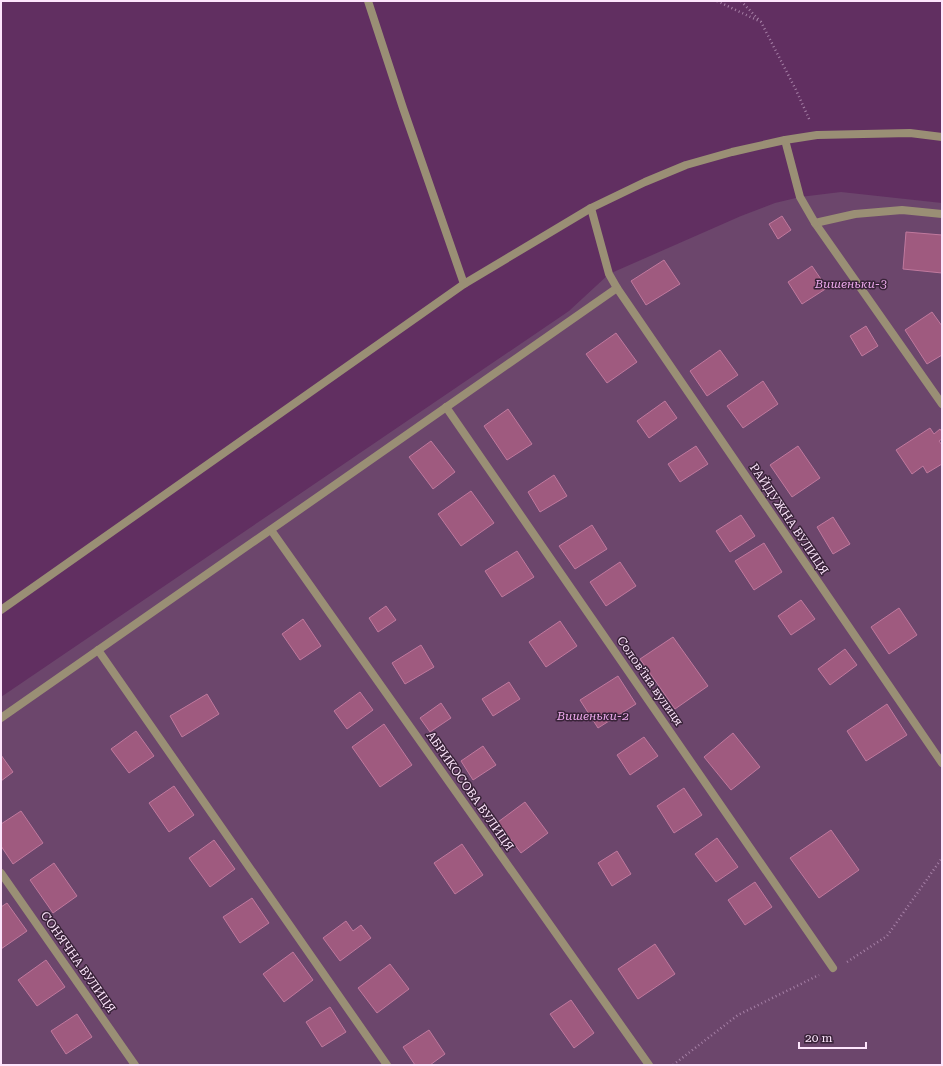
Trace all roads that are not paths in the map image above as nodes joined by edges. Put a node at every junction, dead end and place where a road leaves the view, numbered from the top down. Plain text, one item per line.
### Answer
1 (368, 1) edge
2 (942, 137) edge
3 (785, 140) junction
4 (590, 208) junction
5 (942, 214) edge
6 (815, 223) junction
7 (464, 284) junction
8 (617, 288) junction
9 (942, 404) edge
10 (446, 407) junction
11 (271, 530) junction
12 (1, 610) edge
13 (98, 650) junction
14 (1, 718) edge
15 (942, 763) edge
16 (1, 873) edge
17 (833, 968) dead end
18 (136, 1065) edge
19 (387, 1065) edge
20 (649, 1065) edge

1 - 7 street
2 - 3 street
3 - 4 street
3 - 6 street
4 - 7 street
4 - 8 street, РАЙДУЖНА ВУЛИЦЯ
5 - 6 street
6 - 9 street
7 - 12 street
8 - 10 street
8 - 15 street, РАЙДУЖНА ВУЛИЦЯ
10 - 11 street
10 - 17 street, Соловʼїна вулиця
11 - 13 street
11 - 20 street, АБРИКОСОВА ВУЛИЦЯ
13 - 14 street
13 - 19 street
16 - 18 street, СОНЯЧНА ВУЛИЦЯ

